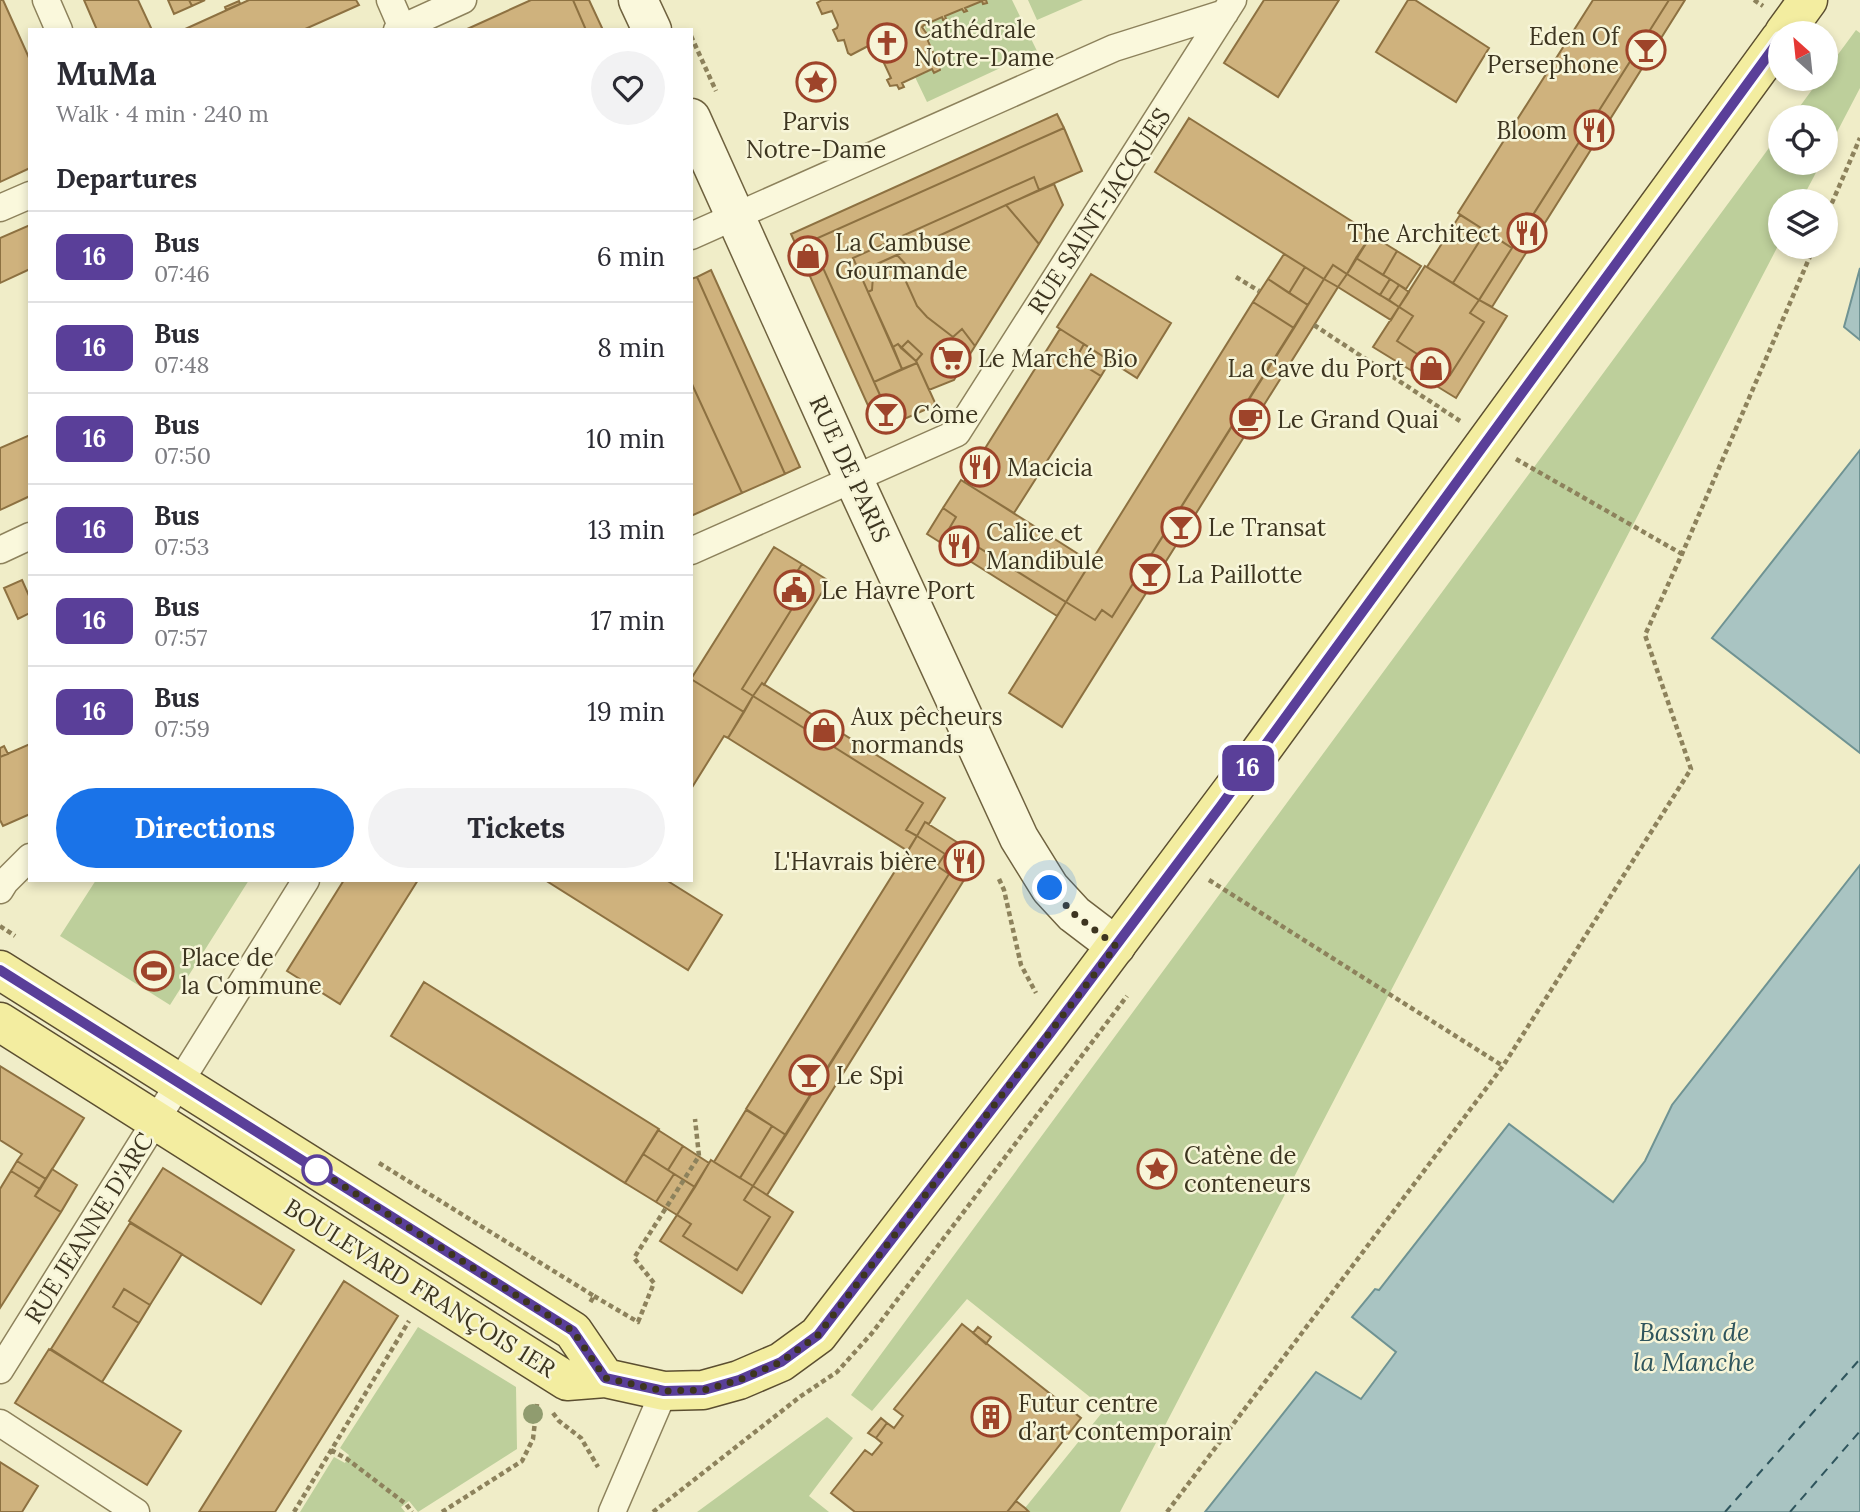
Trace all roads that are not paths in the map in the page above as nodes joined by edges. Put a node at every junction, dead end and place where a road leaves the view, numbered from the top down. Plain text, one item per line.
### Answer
1 (46, 0) edge
2 (390, 0) edge
3 (463, 0) edge
4 (638, 0) edge
5 (1808, 0) edge
6 (1229, 6) edge
7 (1793, 21) edge
8 (58, 28) edge
9 (401, 28) edge
10 (403, 28) edge
11 (651, 28) edge
12 (1768, 55) edge
13 (693, 122) edge
14 (28, 196) edge
15 (0, 208) edge
16 (736, 216) junction
17 (693, 235) edge
18 (854, 480) junction
19 (28, 537) edge
20 (0, 550) edge
21 (693, 550) edge
22 (28, 859) edge
23 (305, 882) edge
24 (0, 890) edge
25 (1116, 946) junction
26 (0, 970) edge
27 (0, 1022) edge
28 (180, 1084) junction
29 (156, 1121) junction
30 (0, 1370) edge
31 (605, 1378) junction
32 (664, 1391) junction
33 (0, 1423) edge
34 (614, 1505) edge
35 (136, 1512) edge

1 - 8 street
2 - 9 street
3 - 10 street
4 - 11 main road
5 - 7 main road
6 - 16 street
6 - 18 street, RUE SAINT-JACQUES
12 - 25 main road
13 - 16 main road, RUE DE PARIS
14 - 15 street
16 - 17 street
16 - 18 main road, RUE DE PARIS
18 - 21 street, RUE SAINT-JACQUES
18 - 25 main road, RUE DE PARIS
19 - 20 street
22 - 24 street
23 - 28 street
25 - 32 main road
26 - 28 main road, BOULEVARD FRANÇOIS 1ER
27 - 29 main road, BOULEVARD FRANÇOIS 1ER
28 - 29 street
28 - 31 main road, BOULEVARD FRANÇOIS 1ER
29 - 30 street, RUE JEANNE D'ARC
29 - 31 main road, BOULEVARD FRANÇOIS 1ER
31 - 32 main road
32 - 34 street
33 - 35 street

